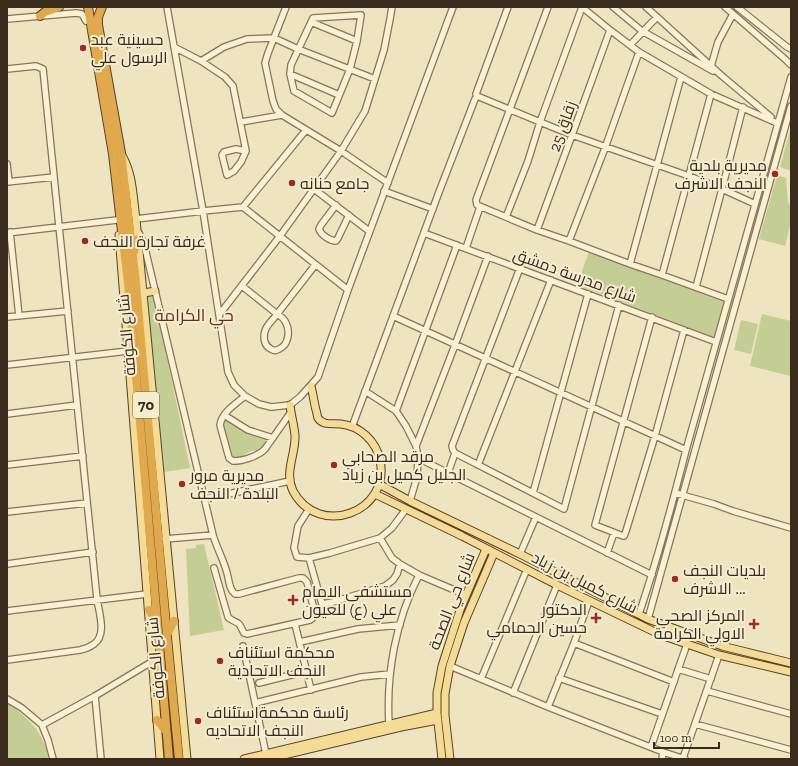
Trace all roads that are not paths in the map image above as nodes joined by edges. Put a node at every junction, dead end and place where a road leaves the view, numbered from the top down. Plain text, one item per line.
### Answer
1 (59, 7) edge
2 (82, 7) edge
3 (88, 7) edge
4 (102, 7) edge
5 (167, 7) edge
6 (286, 7) edge
7 (392, 7) edge
8 (453, 7) edge
9 (508, 7) edge
10 (548, 7) edge
11 (582, 7) edge
12 (613, 7) edge
13 (646, 7) edge
14 (725, 7) edge
15 (737, 7) edge
16 (733, 14) junction
17 (40, 16) junction
18 (656, 17) junction
19 (7, 18) edge
20 (86, 21) junction
21 (311, 22) junction
22 (610, 30) junction
23 (642, 31) junction
24 (274, 38) junction
25 (357, 41) junction
26 (630, 45) junction
27 (174, 47) junction
28 (791, 48) edge
29 (298, 49) junction
30 (638, 52) junction
31 (98, 53) junction
32 (201, 61) junction
33 (791, 65) edge
34 (712, 66) junction
35 (7, 69) edge
36 (350, 69) junction
37 (290, 74) junction
38 (722, 76) junction
39 (681, 77) junction
40 (791, 77) edge
41 (375, 79) junction
42 (711, 94) junction
43 (340, 95) junction
44 (475, 99) dead end
45 (791, 106) edge
46 (742, 107) junction
47 (510, 109) junction
48 (282, 114) junction
49 (241, 122) junction
50 (540, 122) junction
51 (777, 123) junction
52 (306, 130) junction
53 (572, 136) junction
54 (605, 148) junction
55 (246, 151) junction
56 (341, 152) junction
57 (117, 153) junction
58 (7, 164) edge
59 (657, 165) junction
60 (689, 176) junction
61 (54, 177) junction
62 (8, 182) edge
63 (388, 183) junction
64 (314, 189) junction
65 (722, 189) junction
66 (384, 191) junction
67 (755, 204) junction
68 (336, 205) junction
69 (243, 207) junction
70 (480, 207) junction
71 (433, 209) junction
72 (203, 210) junction
73 (349, 215) junction
74 (506, 217) junction
75 (136, 218) junction
76 (118, 220) junction
77 (59, 226) junction
78 (749, 227) junction
79 (537, 230) junction
80 (756, 230) junction
81 (369, 231) junction
82 (9, 232) edge
83 (424, 232) junction
84 (138, 235) junction
85 (280, 236) junction
86 (745, 240) junction
87 (569, 241) junction
88 (753, 243) junction
89 (457, 245) junction
90 (466, 248) junction
91 (133, 255) junction
92 (488, 256) junction
93 (315, 264) junction
94 (630, 264) junction
95 (520, 268) junction
96 (662, 275) junction
97 (551, 280) junction
98 (128, 283) junction
99 (242, 286) junction
100 (696, 287) junction
101 (348, 290) junction
102 (155, 292) junction
103 (123, 294) junction
104 (144, 294) junction
105 (588, 294) junction
106 (728, 299) junction
107 (619, 305) junction
108 (68, 311) junction
109 (277, 314) junction
110 (218, 315) junction
111 (19, 316) junction
112 (393, 316) junction
113 (7, 317) edge
114 (652, 317) junction
115 (684, 330) junction
116 (426, 331) junction
117 (716, 342) junction
118 (455, 345) junction
119 (128, 351) junction
120 (73, 358) junction
121 (486, 359) junction
122 (7, 365) edge
123 (515, 372) junction
124 (311, 386) junction
125 (365, 390) junction
126 (561, 393) junction
127 (245, 396) junction
128 (78, 405) junction
129 (139, 406) junction
130 (592, 407) junction
131 (290, 409) junction
132 (396, 411) junction
133 (7, 414) edge
134 (224, 415) junction
135 (154, 416) junction
136 (623, 422) junction
137 (352, 427) junction
138 (655, 436) junction
139 (273, 438) junction
140 (416, 446) junction
141 (686, 450) junction
142 (455, 453) junction
143 (83, 456) junction
144 (418, 458) junction
145 (7, 465) edge
146 (478, 465) junction
147 (448, 473) junction
148 (290, 482) junction
149 (379, 484) junction
150 (533, 493) junction
151 (675, 493) junction
152 (375, 494) junction
153 (683, 495) junction
154 (204, 499) junction
155 (410, 501) junction
156 (88, 502) junction
157 (309, 509) junction
158 (406, 509) junction
159 (7, 512) edge
160 (536, 517) junction
161 (452, 521) junction
162 (467, 528) junction
163 (791, 528) edge
164 (447, 529) junction
165 (614, 533) junction
166 (212, 535) junction
167 (462, 536) junction
168 (380, 538) junction
169 (165, 539) junction
170 (486, 549) junction
171 (92, 552) junction
172 (607, 552) junction
173 (494, 553) junction
174 (520, 554) junction
175 (308, 558) junction
176 (7, 564) edge
177 (400, 564) junction
178 (214, 568) dead end
179 (527, 569) junction
180 (419, 575) junction
181 (652, 575) junction
182 (557, 585) junction
183 (147, 594) junction
184 (466, 595) junction
185 (97, 599) junction
186 (589, 601) junction
187 (461, 607) junction
188 (149, 610) junction
189 (7, 611) edge
190 (469, 611) junction
191 (639, 614) junction
192 (457, 618) junction
193 (648, 619) junction
194 (174, 621) junction
195 (464, 623) junction
196 (157, 624) junction
197 (295, 624) junction
198 (400, 625) junction
199 (678, 630) junction
200 (167, 636) junction
201 (697, 637) junction
202 (675, 639) junction
203 (300, 642) junction
204 (574, 643) junction
205 (690, 645) junction
206 (243, 646) dead end
207 (719, 655) junction
208 (7, 660) edge
209 (153, 661) junction
210 (791, 663) edge
211 (450, 666) junction
212 (678, 669) junction
213 (307, 672) junction
214 (791, 672) edge
215 (390, 674) junction
216 (559, 678) junction
217 (481, 679) junction
218 (711, 679) junction
219 (674, 682) junction
220 (259, 683) dead end
221 (311, 690) junction
222 (707, 691) junction
223 (513, 693) junction
224 (95, 696) junction
225 (7, 699) edge
226 (255, 702) junction
227 (548, 707) junction
228 (662, 714) junction
229 (791, 714) edge
230 (438, 716) junction
231 (157, 720) junction
232 (389, 724) junction
233 (403, 724) junction
234 (695, 724) junction
235 (42, 725) junction
236 (166, 731) junction
237 (651, 747) junction
238 (791, 750) edge
239 (663, 752) junction
240 (267, 756) edge
241 (53, 759) edge
242 (101, 759) edge
243 (160, 759) edge
244 (169, 759) edge
245 (178, 759) edge
246 (186, 759) edge
247 (244, 759) edge
248 (442, 759) edge
249 (450, 759) edge
250 (662, 759) edge
251 (684, 759) edge

1 - 17 highway
2 - 20 highway
3 - 31 highway, 70
4 - 31 highway, 70
5 - 27 street
6 - 24 street
7 - 41 street
8 - 63 street
9 - 47 street
10 - 47 street
11 - 22 street
11 - 50 street
12 - 23 street
13 - 18 street
14 - 16 street
15 - 28 street
16 - 33 street
16 - 34 street
17 - 19 street
17 - 20 street
18 - 23 street
18 - 34 street
20 - 31 highway
21 - 25 street
21 - 25 street
21 - 29 street
22 - 26 street
22 - 53 street, زقاق 25
23 - 26 street
23 - 38 street
24 - 29 street
24 - 32 street
24 - 48 street
25 - 36 street
26 - 30 street
27 - 32 street
27 - 72 street
29 - 36 street
29 - 37 street
30 - 39 street
30 - 54 street
31 - 57 highway, شارع الكوفة / 70
32 - 49 street
34 - 38 street
35 - 61 street
36 - 41 street
36 - 43 street
37 - 43 street
37 - 43 street
38 - 51 street
39 - 42 street
39 - 59 street
40 - 51 street
41 - 56 street
42 - 46 street
42 - 60 street
44 - 71 street
45 - 80 street
46 - 51 street
46 - 65 street
47 - 50 street
47 - 70 street
48 - 49 street
48 - 52 street
49 - 55 street
50 - 53 street
50 - 74 street
51 - 67 street
52 - 56 street
52 - 69 street
53 - 54 street
53 - 79 street, زقاق 25
54 - 59 street
54 - 87 street
55 - 55 street
56 - 63 street
56 - 64 street
57 - 75 main road
57 - 76 main road
57 - 91 highway, شارع الكوفة / 70
57 - 98 highway, شارع الكوفة / 70
58 - 62 street
59 - 60 street
59 - 94 street
60 - 65 street
60 - 96 street
61 - 62 street
61 - 77 street
63 - 66 street
64 - 68 street
64 - 85 street
65 - 67 street
65 - 100 street
66 - 71 street
66 - 81 street
67 - 78 street
68 - 73 street
68 - 73 street
69 - 72 street
69 - 85 street
70 - 74 street
70 - 90 street
71 - 83 street
72 - 75 street
72 - 110 street
73 - 81 street
74 - 79 street
75 - 84 main road
76 - 77 street
76 - 103 main road
77 - 82 street
77 - 108 street
78 - 80 street
78 - 86 street
79 - 87 street
80 - 88 street
81 - 101 street
82 - 111 street
83 - 89 street, شارع مدرسة دمشق
83 - 112 street
84 - 91 highway
84 - 102 street
84 - 104 main road
85 - 93 street
85 - 99 street
86 - 88 street
86 - 106 street
87 - 94 street
88 - 153 street
89 - 90 street, شارع مدرسة دمشق
89 - 116 street
90 - 92 street, شارع مدرسة دمشق
91 - 129 highway, شارع الكوفة / 70
92 - 95 street, شارع مدرسة دمشق
92 - 118 street
93 - 101 street
93 - 109 street
94 - 96 street
95 - 97 street, شارع مدرسة دمشق
95 - 121 street
96 - 100 street
97 - 105 street, شارع مدرسة دمشق
97 - 123 street
98 - 103 highway
98 - 129 highway, شارع الكوفة / 70
99 - 109 street
99 - 110 street
100 - 106 street
101 - 124 street
102 - 104 main road
102 - 154 street
103 - 119 main road
104 - 135 main road
105 - 107 street, شارع مدرسة دمشق
105 - 126 street
106 - 117 street
107 - 114 street, شارع مدرسة دمشق
107 - 130 street
108 - 111 street
108 - 120 street
109 - 109 street
110 - 127 street
111 - 113 street
112 - 116 street
112 - 125 street
114 - 115 street, شارع مدرسة دمشق
114 - 136 street
115 - 117 street, شارع مدرسة دمشق
115 - 138 street
116 - 118 street
116 - 132 street
117 - 141 street
118 - 121 street
118 - 140 street
119 - 120 street
119 - 129 main road
120 - 122 street
120 - 128 street
121 - 123 street
121 - 142 street
123 - 126 street
123 - 146 street
124 - 131 street
124 - 137 main road
125 - 132 street
125 - 137 street
126 - 130 street
126 - 150 street
127 - 131 street
127 - 134 street
128 - 133 street
128 - 143 street
129 - 135 highway
129 - 183 main road
129 - 196 highway, شارع الكوفة / 70
129 - 200 highway, شارع الكوفة / 70
130 - 136 street
130 - 150 street
131 - 139 street
131 - 148 main road
132 - 140 street
134 - 139 street
134 - 139 street
135 - 169 main road
136 - 138 street
136 - 165 street
137 - 149 main road
138 - 141 street
138 - 165 street
140 - 144 street
141 - 151 street
142 - 146 street
142 - 147 street
143 - 145 street
143 - 156 street
144 - 147 street
144 - 155 street
146 - 150 street
147 - 160 street
148 - 154 street
148 - 157 main road
149 - 152 main road
149 - 155 main road, شارع كميل بن زياد
151 - 153 street
151 - 181 street
152 - 157 main road
152 - 158 main road, شارع كميل بن زياد
153 - 163 street
153 - 193 street
154 - 166 street
155 - 161 main road, شارع كميل بن زياد
156 - 159 street
156 - 171 street
157 - 175 street
158 - 164 main road, شارع كميل بن زياد
158 - 168 street
160 - 172 street
160 - 174 street
161 - 162 main road, شارع كميل بن زياد
161 - 164 main road
162 - 167 main road
162 - 174 main road, شارع كميل بن زياد
164 - 167 main road, شارع كميل بن زياد
165 - 172 street
166 - 169 street
166 - 197 street
167 - 170 main road, شارع كميل بن زياد
168 - 175 street
168 - 177 street
169 - 194 main road
170 - 173 main road, شارع كميل بن زياد
170 - 184 main road, شارع حي الصحة
171 - 176 street
171 - 185 street
172 - 181 street
173 - 179 main road, شارع كميل بن زياد
173 - 190 main road, شارع حي الصحة
174 - 191 main road, شارع كميل بن زياد
175 - 177 street
177 - 180 street
178 - 197 street
179 - 182 main road, شارع كميل بن زياد
179 - 217 street
180 - 184 street
180 - 198 street
181 - 191 street
182 - 186 main road, شارع كميل بن زياد
182 - 223 street
183 - 185 street
183 - 188 main road
184 - 187 main road, شارع حي الصحة
185 - 189 street
185 - 208 street
186 - 202 main road, شارع كميل بن زياد
186 - 204 street
187 - 190 main road
187 - 192 main road, شارع حي الصحة
188 - 196 highway
188 - 209 main road
190 - 195 main road, شارع حي الصحة
191 - 193 main road, شارع كميل بن زياد
192 - 195 main road
192 - 230 main road, شارع حي الصحة
193 - 199 main road, شارع كميل بن زياد
194 - 200 highway
194 - 246 main road
195 - 211 main road, شارع حي الصحة
196 - 236 highway, شارع الكوفة / 70
197 - 203 street
198 - 203 street
198 - 215 street
199 - 201 main road, شارع كميل بن زياد
199 - 202 main road
200 - 245 highway, شارع الكوفة / 70
201 - 205 main road
201 - 210 main road, شارع كميل بن زياد
202 - 205 main road, شارع كميل بن زياد
203 - 213 street
204 - 216 street
204 - 219 street
205 - 207 main road, شارع كميل بن زياد
205 - 212 street
206 - 226 street
207 - 214 main road, شارع كميل بن زياد
207 - 218 street
209 - 224 street
209 - 231 main road
211 - 217 street
211 - 249 main road, شارع حي الصحة
212 - 218 street
212 - 219 street
213 - 220 street
213 - 221 street
215 - 221 street
215 - 232 street
216 - 227 street
216 - 228 street
217 - 223 street
218 - 222 street
219 - 228 street
221 - 226 street
222 - 229 street
222 - 234 street
223 - 227 street
224 - 235 street
224 - 242 street
225 - 235 street
226 - 240 street
227 - 237 street
228 - 237 street
230 - 233 main road
230 - 248 main road, شارع حي الصحة
231 - 236 highway
231 - 243 main road
232 - 233 main road
232 - 240 main road
233 - 240 main road
234 - 238 street
234 - 251 street
235 - 241 street
236 - 244 highway, شارع الكوفة / 70
237 - 239 street
239 - 250 street
239 - 251 street
240 - 247 main road

